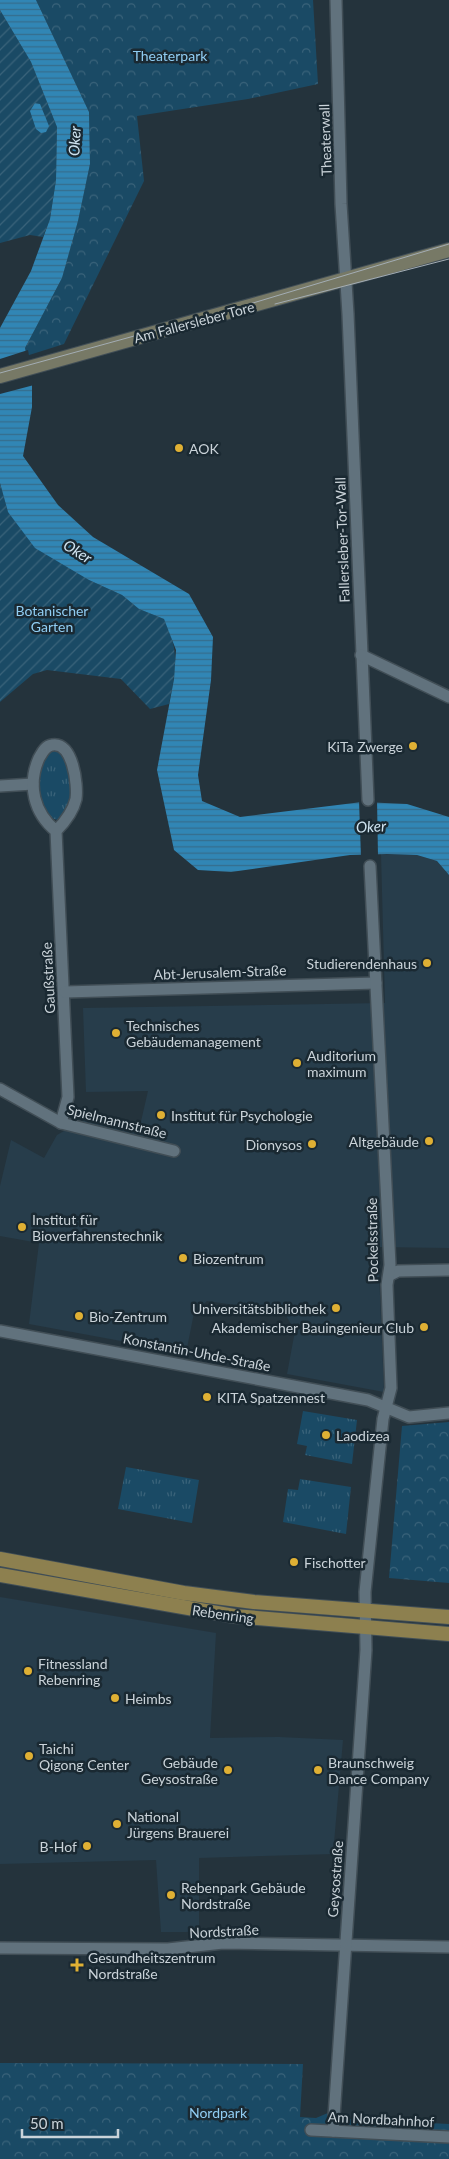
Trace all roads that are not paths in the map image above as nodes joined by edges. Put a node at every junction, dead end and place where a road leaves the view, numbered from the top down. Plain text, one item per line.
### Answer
1 (336, 0) edge
2 (449, 250) edge
3 (346, 279) junction
4 (0, 376) edge
5 (361, 655) junction
6 (449, 697) edge
7 (33, 784) junction
8 (0, 786) edge
9 (368, 800) dead end
10 (56, 831) junction
11 (370, 866) dead end
12 (376, 983) junction
13 (64, 992) junction
14 (0, 1089) edge
15 (60, 1123) junction
16 (174, 1151) dead end
17 (449, 1270) edge
18 (390, 1275) junction
19 (0, 1331) edge
20 (386, 1408) junction
21 (449, 1413) edge
22 (0, 1559) edge
23 (0, 1575) edge
24 (365, 1611) junction
25 (449, 1617) edge
26 (365, 1628) junction
27 (449, 1634) edge
28 (346, 1945) junction
29 (449, 1947) edge
30 (0, 1948) edge
31 (312, 2130) dead end
32 (333, 2131) junction
33 (449, 2137) edge

1 - 3 street, Theaterwall
2 - 3 main road, Am Fallersleber Tore
3 - 4 main road, Am Fallersleber Tore
3 - 5 street, Fallersleber-Tor-Wall
5 - 6 street
5 - 9 street, Fallersleber-Tor-Wall
7 - 8 street
7 - 10 street
7 - 10 street
10 - 13 street, Gaußstraße
11 - 12 street, Pockelsstraße
12 - 13 street, Abt-Jerusalem-Straße
12 - 18 street, Pockelsstraße
13 - 15 street, Gaußstraße
14 - 15 street, Spielmannstraße
15 - 16 street, Spielmannstraße
17 - 18 street
18 - 20 street, Pockelsstraße
19 - 20 street, Konstantin-Uhde-Straße
20 - 21 street, Konstantin-Uhde-Straße
20 - 24 street, Pockelsstraße
22 - 24 main road, Rebenring
23 - 26 main road, Rebenring
24 - 25 main road, Rebenring
24 - 26 street, Geysostraße
26 - 27 main road, Rebenring
26 - 28 street, Geysostraße
28 - 29 street, Nordstraße
28 - 30 street, Nordstraße
28 - 32 street, Geysostraße
31 - 32 street, Am Nordbahnhof
32 - 33 street, Am Nordbahnhof

